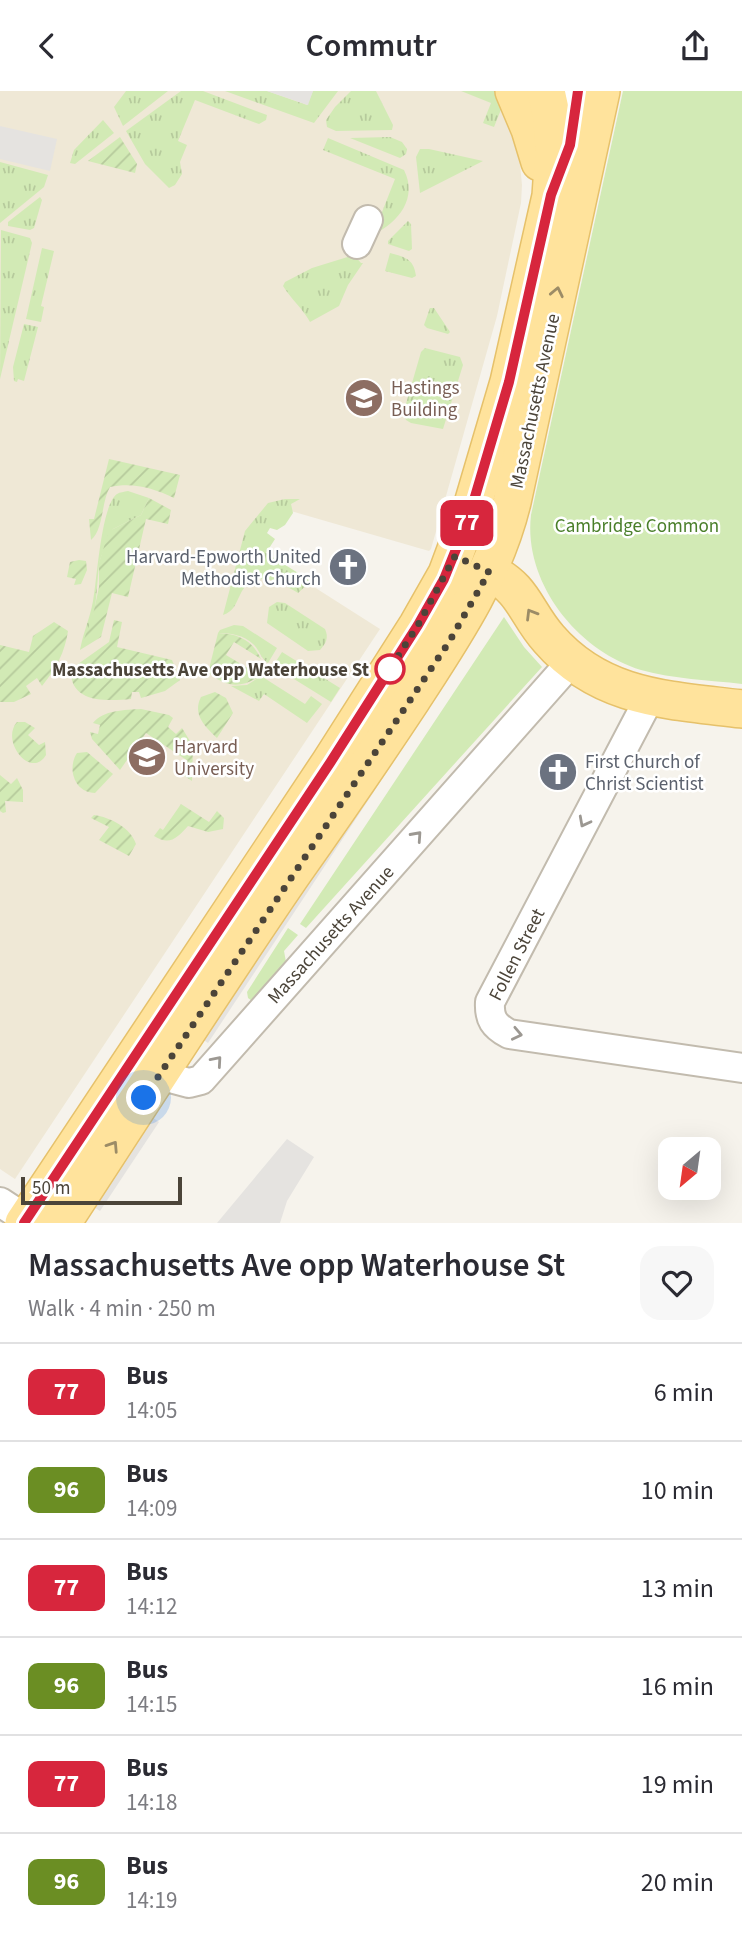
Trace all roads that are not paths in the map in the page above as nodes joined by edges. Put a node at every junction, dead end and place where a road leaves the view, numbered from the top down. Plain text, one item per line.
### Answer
1 (514, 91) edge
2 (546, 91) edge
3 (578, 91) edge
4 (601, 91) edge
5 (551, 195) junction
6 (542, 237) junction
7 (455, 556) junction
8 (489, 572) junction
9 (572, 661) junction
10 (650, 697) junction
11 (742, 709) edge
12 (742, 1068) edge
13 (159, 1075) junction
14 (20, 1217) edge
15 (62, 1223) edge

1 - 6 main road
2 - 5 main road, Massachusetts Avenue
3 - 5 street
8 -> 4 main road, Massachusetts Avenue
5 - 6 main road, Massachusetts Avenue
6 - 7 main road, Massachusetts Avenue
7 - 8 street
7 - 14 main road, Massachusetts Avenue
9 -> 8 main road
8 - 13 main road, Massachusetts Avenue
9 - 10 main road
13 -> 9 street, Massachusetts Avenue
10 - 11 main road
10 -> 12 street, Follen Street
15 -> 13 main road, Massachusetts Avenue

